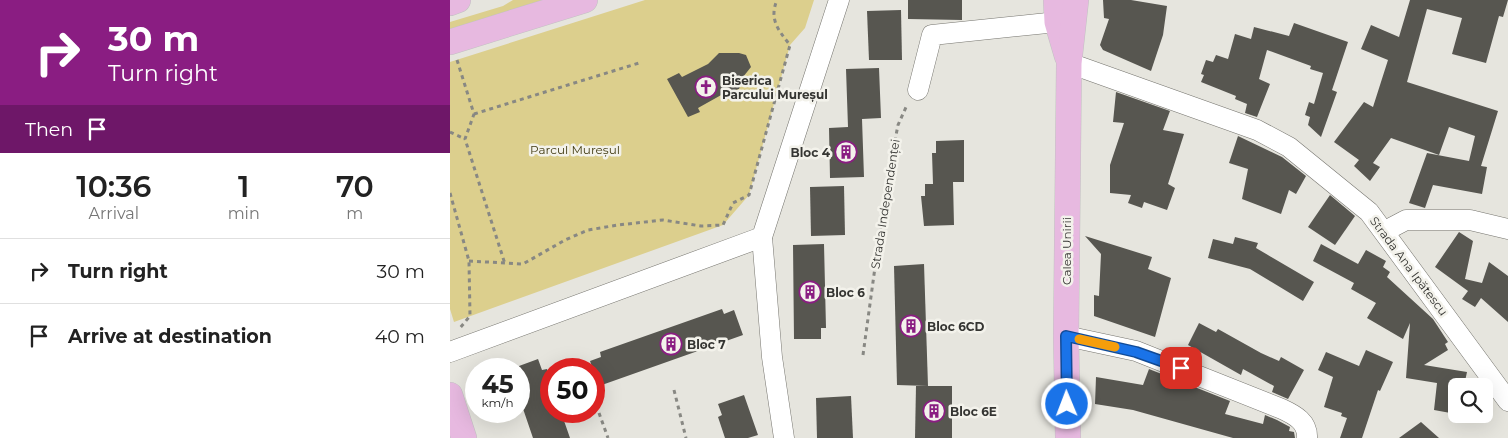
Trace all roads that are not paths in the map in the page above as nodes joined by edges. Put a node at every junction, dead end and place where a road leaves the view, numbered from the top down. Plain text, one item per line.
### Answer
1 (458, 0) edge
2 (585, 0) edge
3 (839, 0) edge
4 (1076, 0) edge
5 (450, 3) edge
6 (1057, 11) edge
7 (453, 51) edge
8 (1069, 63) junction
9 (918, 90) road end
10 (1508, 229) edge
11 (1385, 231) junction
12 (762, 237) junction
13 (1066, 336) junction
14 (450, 352) edge
15 (450, 395) edge
16 (1508, 400) edge
17 (464, 438) edge
18 (784, 438) edge
19 (1068, 438) edge
20 (1307, 438) edge

1 - 5 main road
2 - 7 main road
3 - 12 street
4 - 8 main road, Calea Unirii
6 - 8 main road, Calea Unirii
6 - 9 street
8 - 11 street, Strada Ana Ipătescu
8 - 13 main road, Calea Unirii
10 - 11 street
11 - 16 street, Strada Ana Ipătescu
12 - 14 street
12 - 18 street
13 - 19 main road, Calea Unirii
13 - 20 street
15 - 17 main road

